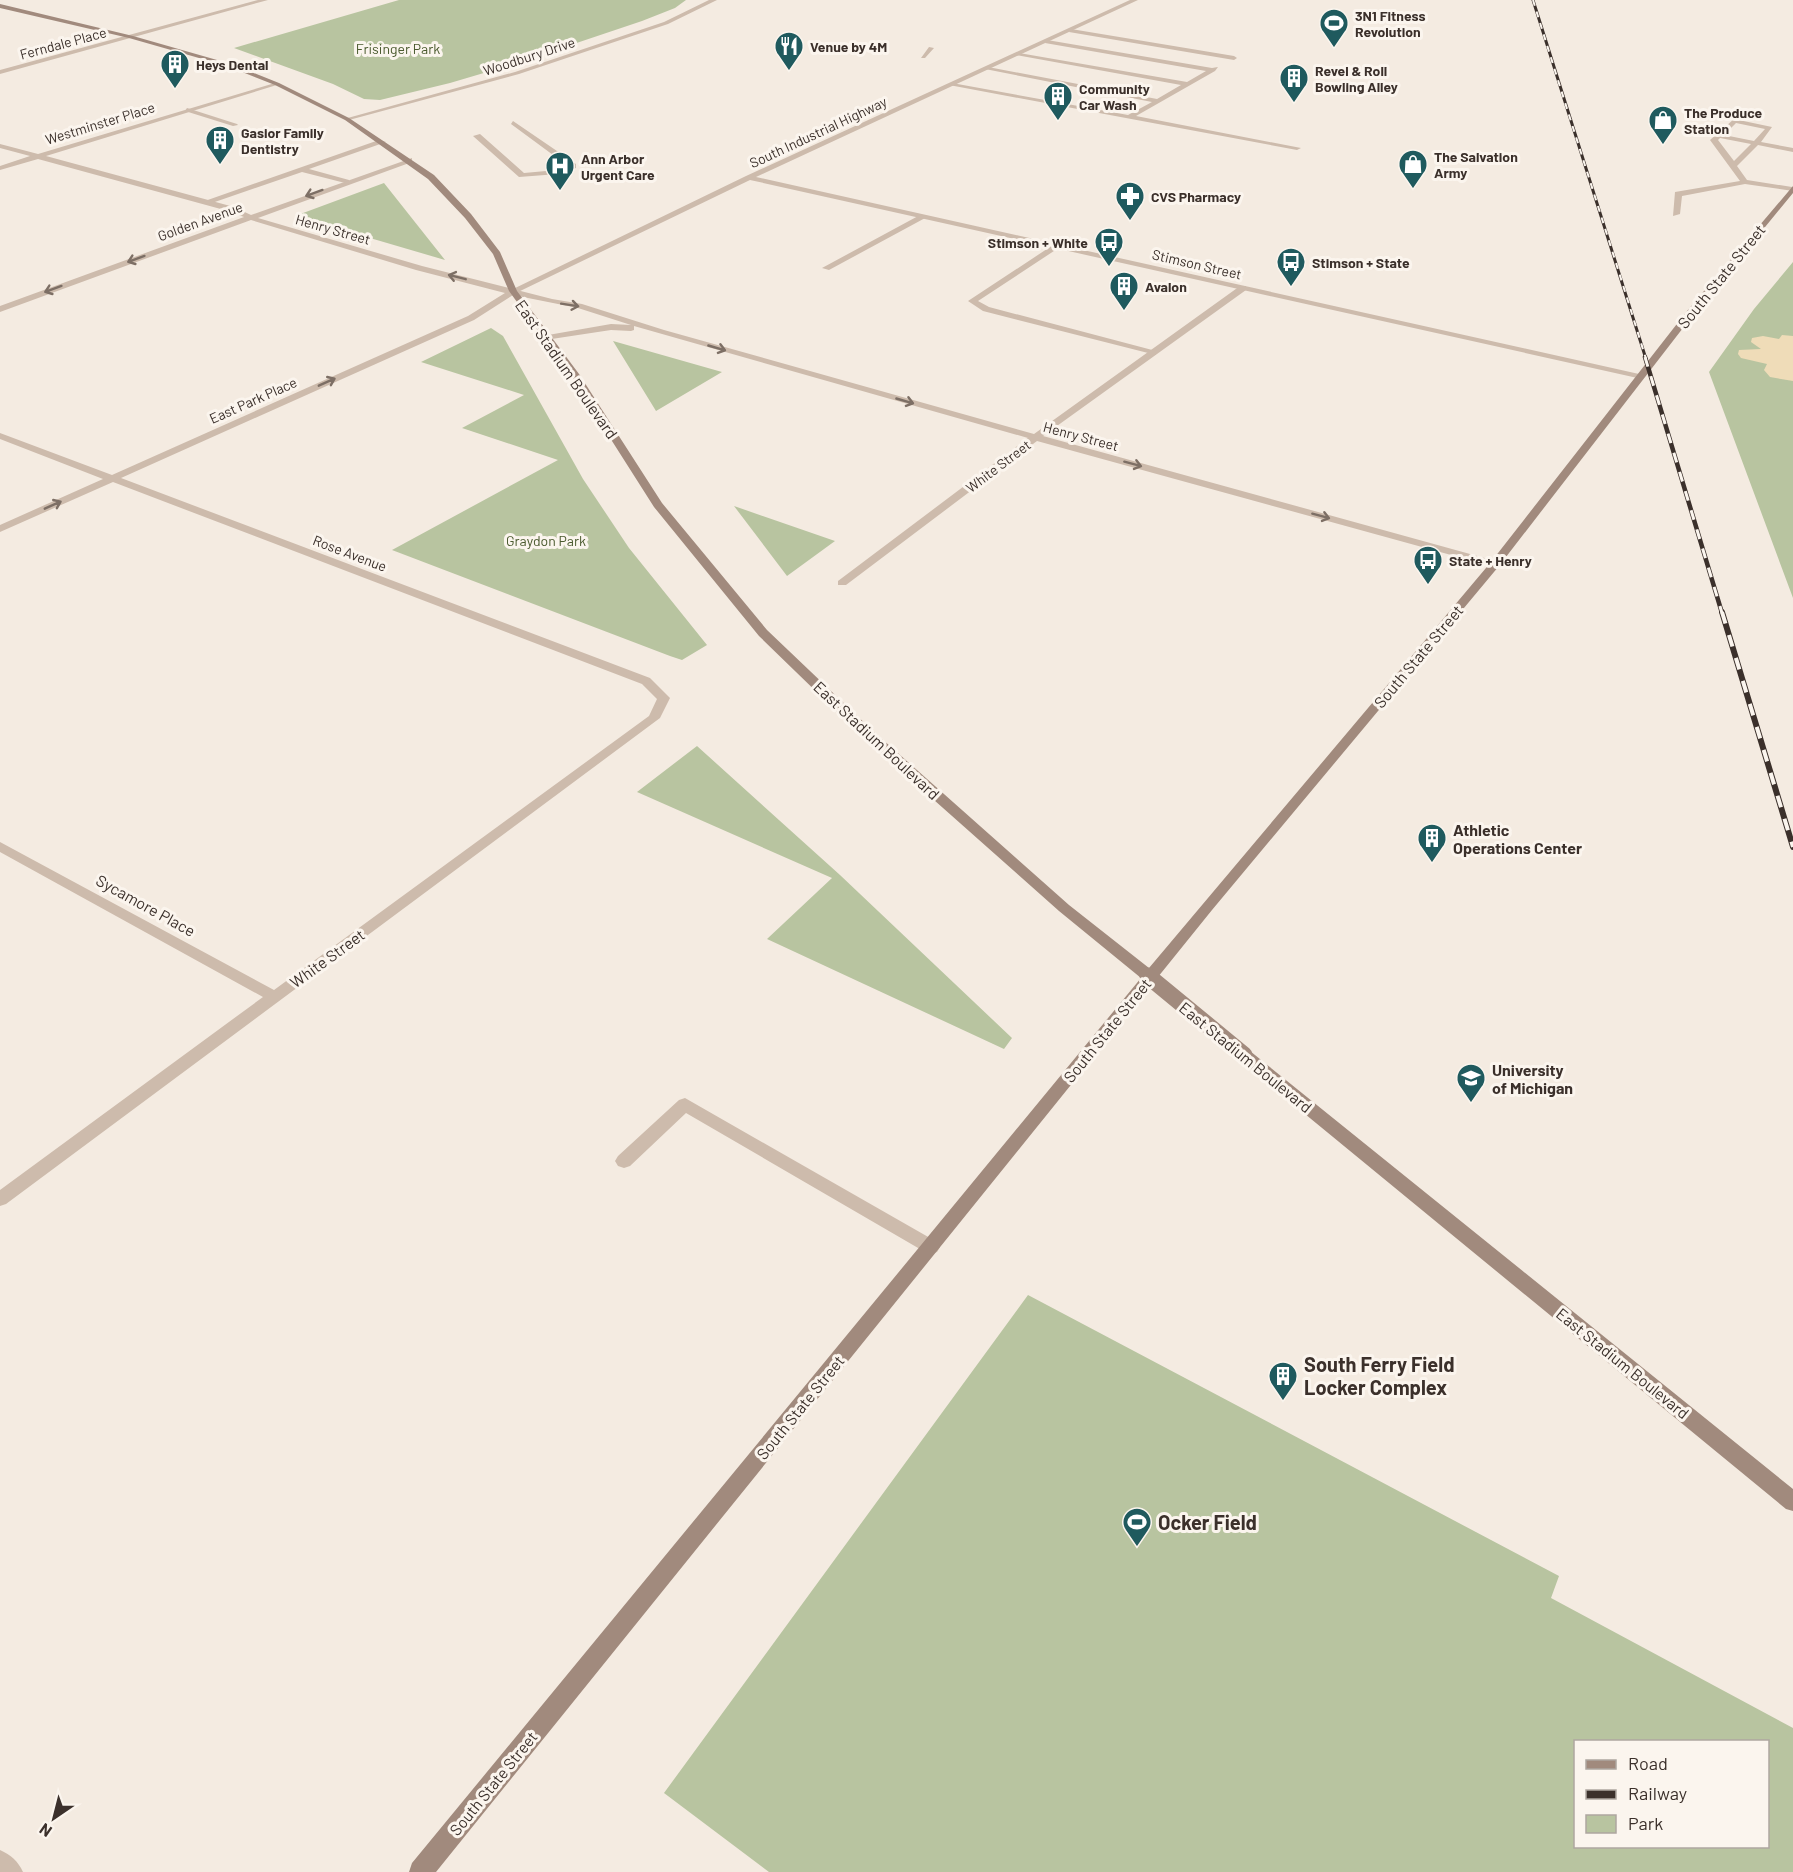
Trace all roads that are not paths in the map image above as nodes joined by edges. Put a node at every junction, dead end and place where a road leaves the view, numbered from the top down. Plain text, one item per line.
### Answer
1 (265, 0) edge
2 (714, 0) edge
3 (1135, 0) edge
4 (0, 6) edge
5 (1071, 31) junction
6 (131, 37) junction
7 (1047, 42) junction
8 (932, 48) dead end
9 (1019, 55) junction
10 (923, 57) dead end
11 (988, 69) junction
12 (1213, 70) junction
13 (0, 72) edge
14 (277, 84) junction
15 (1187, 84) junction
16 (952, 85) junction
17 (1160, 100) junction
18 (187, 110) junction
19 (347, 118) junction
20 (1128, 118) junction
21 (513, 123) dead end
22 (235, 124) dead end
23 (477, 136) dead end
24 (1719, 136) junction
25 (382, 142) junction
26 (1756, 143) junction
27 (0, 146) edge
28 (1297, 148) dead end
29 (1793, 150) edge
30 (38, 156) junction
31 (409, 160) junction
32 (1733, 166) junction
33 (0, 168) edge
34 (300, 169) junction
35 (749, 178) junction
36 (346, 182) junction
37 (1745, 182) junction
38 (1793, 188) edge
39 (206, 202) junction
40 (1676, 214) dead end
41 (250, 217) junction
42 (923, 217) junction
43 (1056, 247) junction
44 (826, 268) dead end
45 (1243, 288) junction
46 (513, 291) junction
47 (0, 309) edge
48 (661, 332) junction
49 (548, 338) junction
50 (1153, 353) junction
51 (1639, 377) junction
52 (0, 436) edge
53 (1036, 438) junction
54 (111, 479) junction
55 (0, 529) edge
56 (1495, 564) junction
57 (842, 583) dead end
58 (654, 718) joint
59 (0, 846) edge
60 (275, 997) junction
61 (624, 1161) dead end
62 (0, 1199) edge
63 (931, 1247) junction
64 (1793, 1502) edge
65 (0, 1862) edge
66 (11, 1872) edge
67 (421, 1872) edge

1 - 6 street, Ferndale Place
2 - 19 street, Woodbury Drive
3 - 5 street, South Industrial Highway
4 - 6 main road, East Stadium Boulevard
5 - 7 street, South Industrial Highway
5 - 12 street
6 - 13 street, Ferndale Place
6 - 14 main road, East Stadium Boulevard
7 - 9 street, South Industrial Highway
7 - 12 street
8 - 10 street
9 - 11 street, South Industrial Highway
9 - 15 street
11 - 16 street, South Industrial Highway
11 - 17 street
12 - 15 street
14 - 18 street, Westminster Place
14 - 19 main road, East Stadium Boulevard
15 - 17 street
16 - 20 street
16 - 35 street, South Industrial Highway
17 - 20 street
18 - 22 street
18 - 30 street, Westminster Place
19 - 25 main road, East Stadium Boulevard
20 - 28 street
21 - 23 street
24 - 26 street
24 - 26 street
24 - 32 street
25 - 31 main road, East Stadium Boulevard
25 - 34 street
26 - 29 street
26 - 32 street
27 - 30 street, Henry Street
30 - 33 street, Westminster Place
30 - 39 street, Henry Street
31 - 36 street, Golden Avenue
31 - 46 main road, East Stadium Boulevard
32 - 37 street
34 - 36 street
34 - 39 street
35 - 42 street, Stimson Street
35 - 46 street, South Industrial Highway
36 -> 41 street, Golden Avenue
37 - 38 street
37 - 40 street
38 - 51 main road, South State Street
39 - 41 street, Henry Street
46 -> 41 street, Henry Street
41 -> 47 street, Golden Avenue
42 - 43 street, Stimson Street
42 - 44 street
43 - 45 street, Stimson Street
43 - 50 street
45 - 50 street, White Street
45 - 51 street, Stimson Street
46 -> 48 street, Henry Street
46 - 49 main road, East Stadium Boulevard
54 -> 46 street, East Park Place
48 - 49 street, Henry Street
48 -> 53 street, Henry Street
49 - 64 main road, East Stadium Boulevard, bridge
50 - 53 street, White Street
51 - 56 main road, South State Street
52 - 54 street, Rose Avenue
53 -> 56 street, Henry Street
53 - 57 street, White Street
55 -> 54 street, East Park Place
54 - 58 street, Rose Avenue
56 - 63 main road, South State Street
58 - 60 street, White Street
59 - 60 street, Sycamore Place
60 - 62 street, White Street
61 - 63 street
63 - 67 main road, South State Street
65 - 66 street

